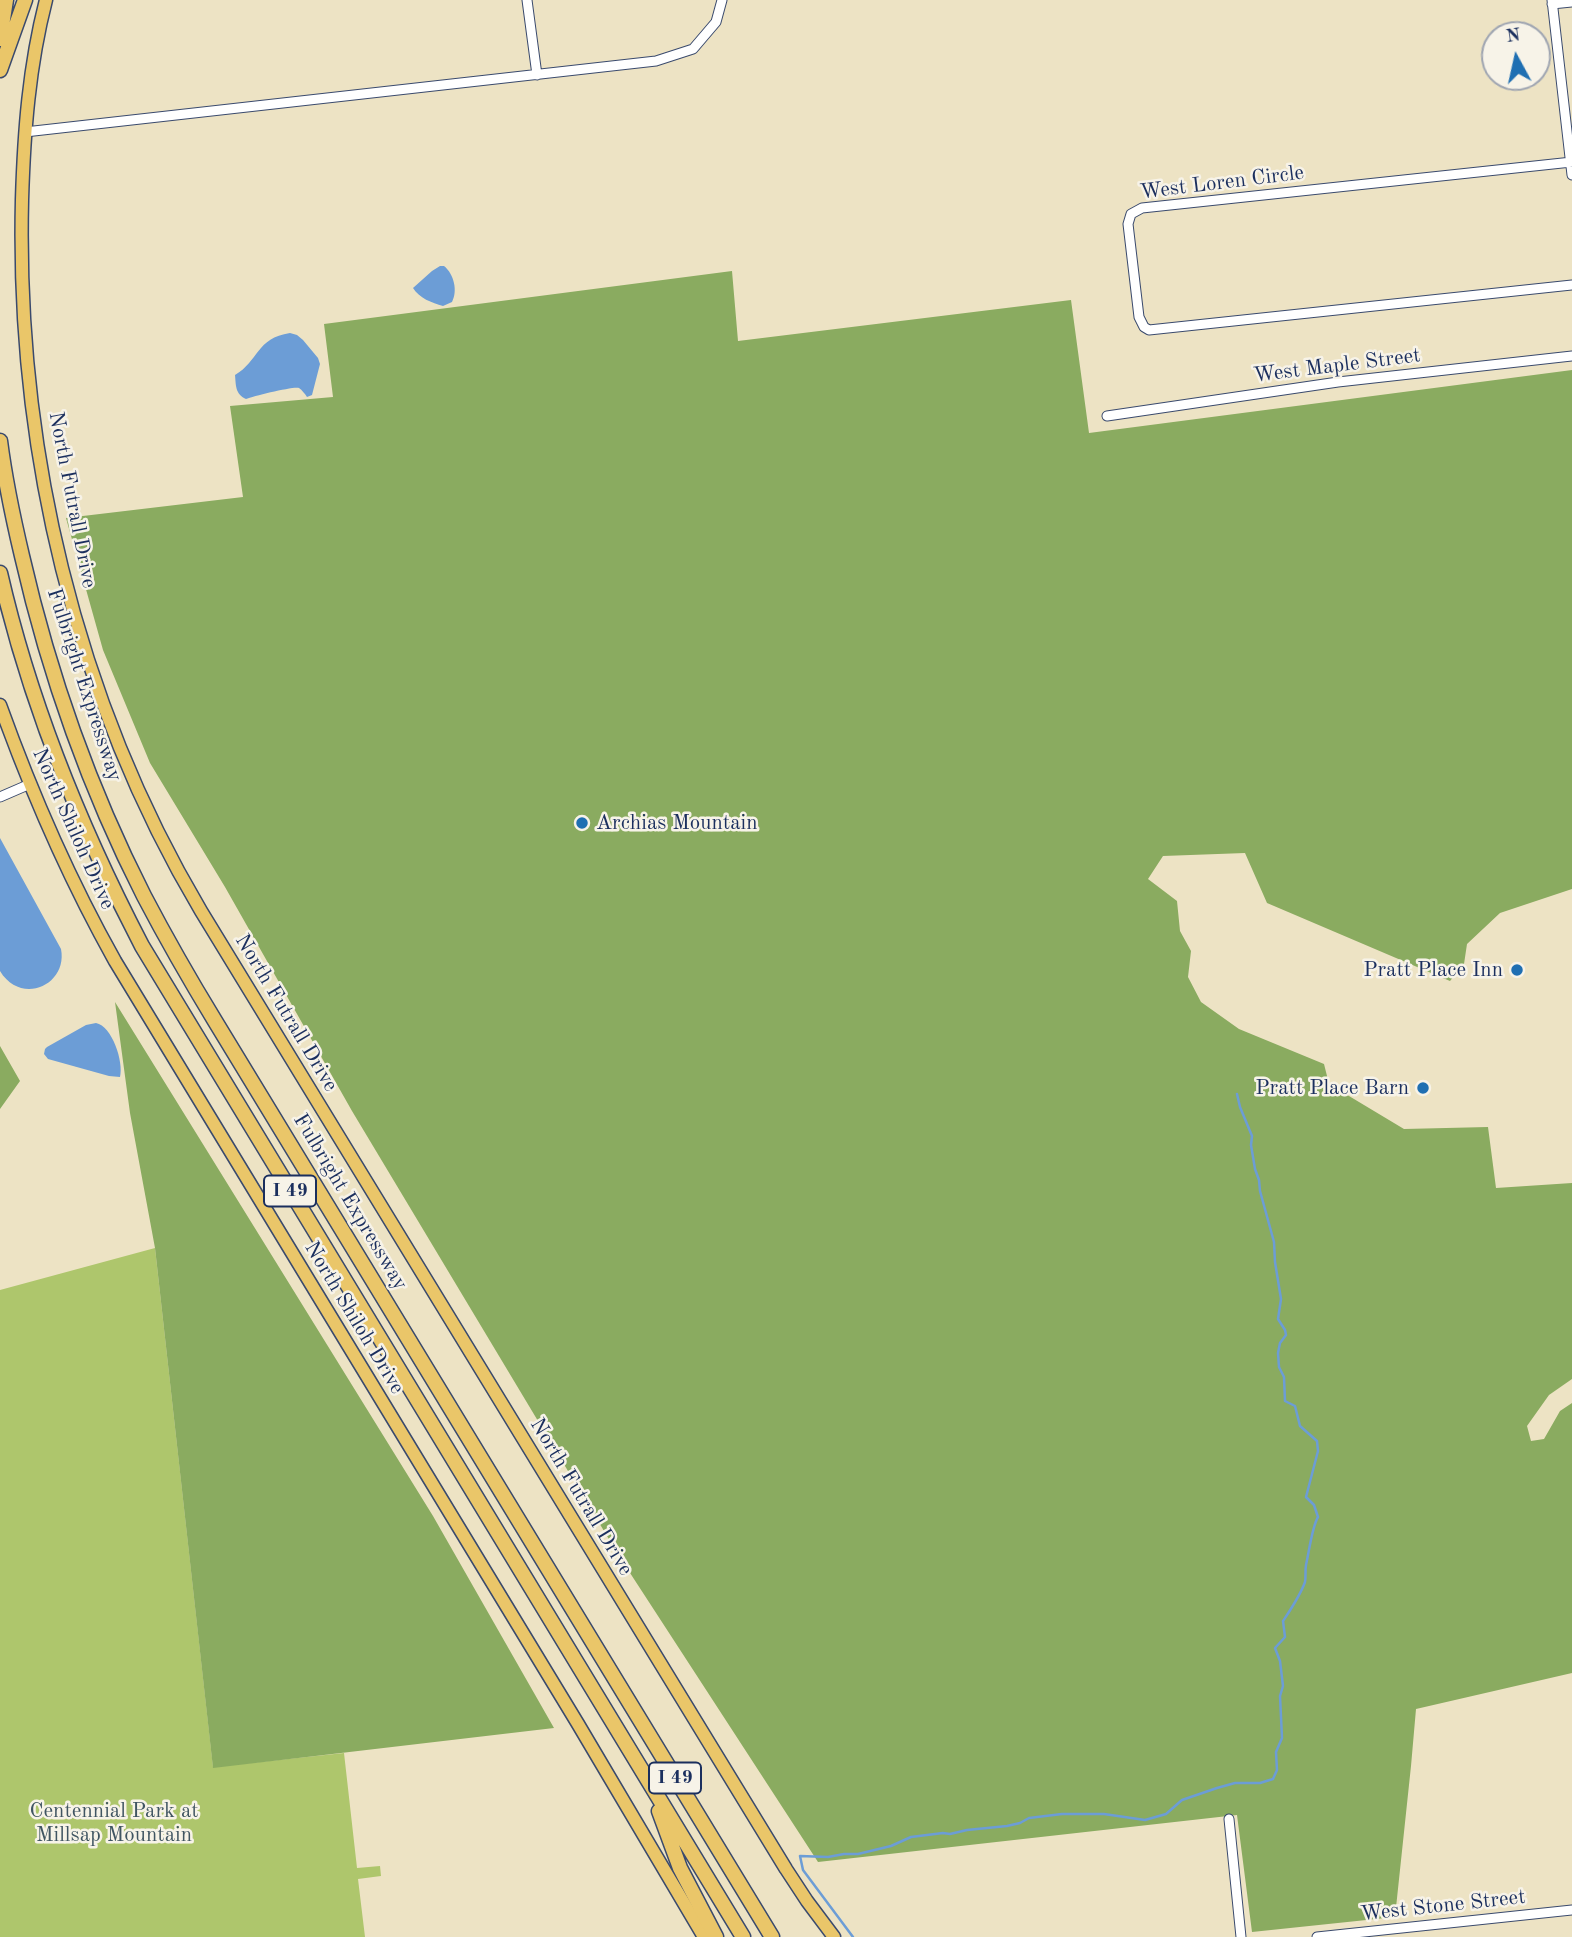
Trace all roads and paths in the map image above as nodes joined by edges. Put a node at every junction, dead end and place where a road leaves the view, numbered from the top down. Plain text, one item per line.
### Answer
1 (6, 0) edge
2 (25, 0) edge
3 (46, 0) edge
4 (527, 0) edge
5 (722, 0) edge
6 (1552, 2) edge
7 (1572, 2) edge
8 (0, 38) edge
9 (0, 70) edge
10 (537, 75) junction
11 (25, 132) junction
12 (1571, 162) edge
13 (1572, 175) edge
14 (1572, 285) edge
15 (1572, 356) edge
16 (1107, 416) dead end
17 (0, 441) edge
18 (0, 573) edge
19 (0, 705) edge
20 (30, 784) junction
21 (0, 797) edge
22 (646, 1777) junction
23 (1229, 1819) dead end
24 (1572, 1910) edge
25 (771, 1935) edge
26 (704, 1937) edge
27 (716, 1937) edge
28 (743, 1937) edge
29 (834, 1937) edge
30 (1241, 1937) edge
31 (1317, 1937) edge

1 - 8 highway
2 - 9 highway
3 - 11 main road, North Futrall Drive
4 - 10 street
5 - 10 street
6 - 7 street
6 - 12 street
10 - 11 street
11 - 29 main road, North Futrall Drive
12 - 13 street
12 - 14 street, West Loren Circle
15 - 16 street, West Maple Street
17 - 25 highway, Fulbright Expressway / I 49
18 - 22 highway, I 49
19 - 20 main road, North Shiloh Drive
20 - 21 street
20 - 26 main road, North Shiloh Drive
22 - 27 highway
22 - 28 highway, I 49
23 - 30 street
24 - 31 street, West Stone Street

